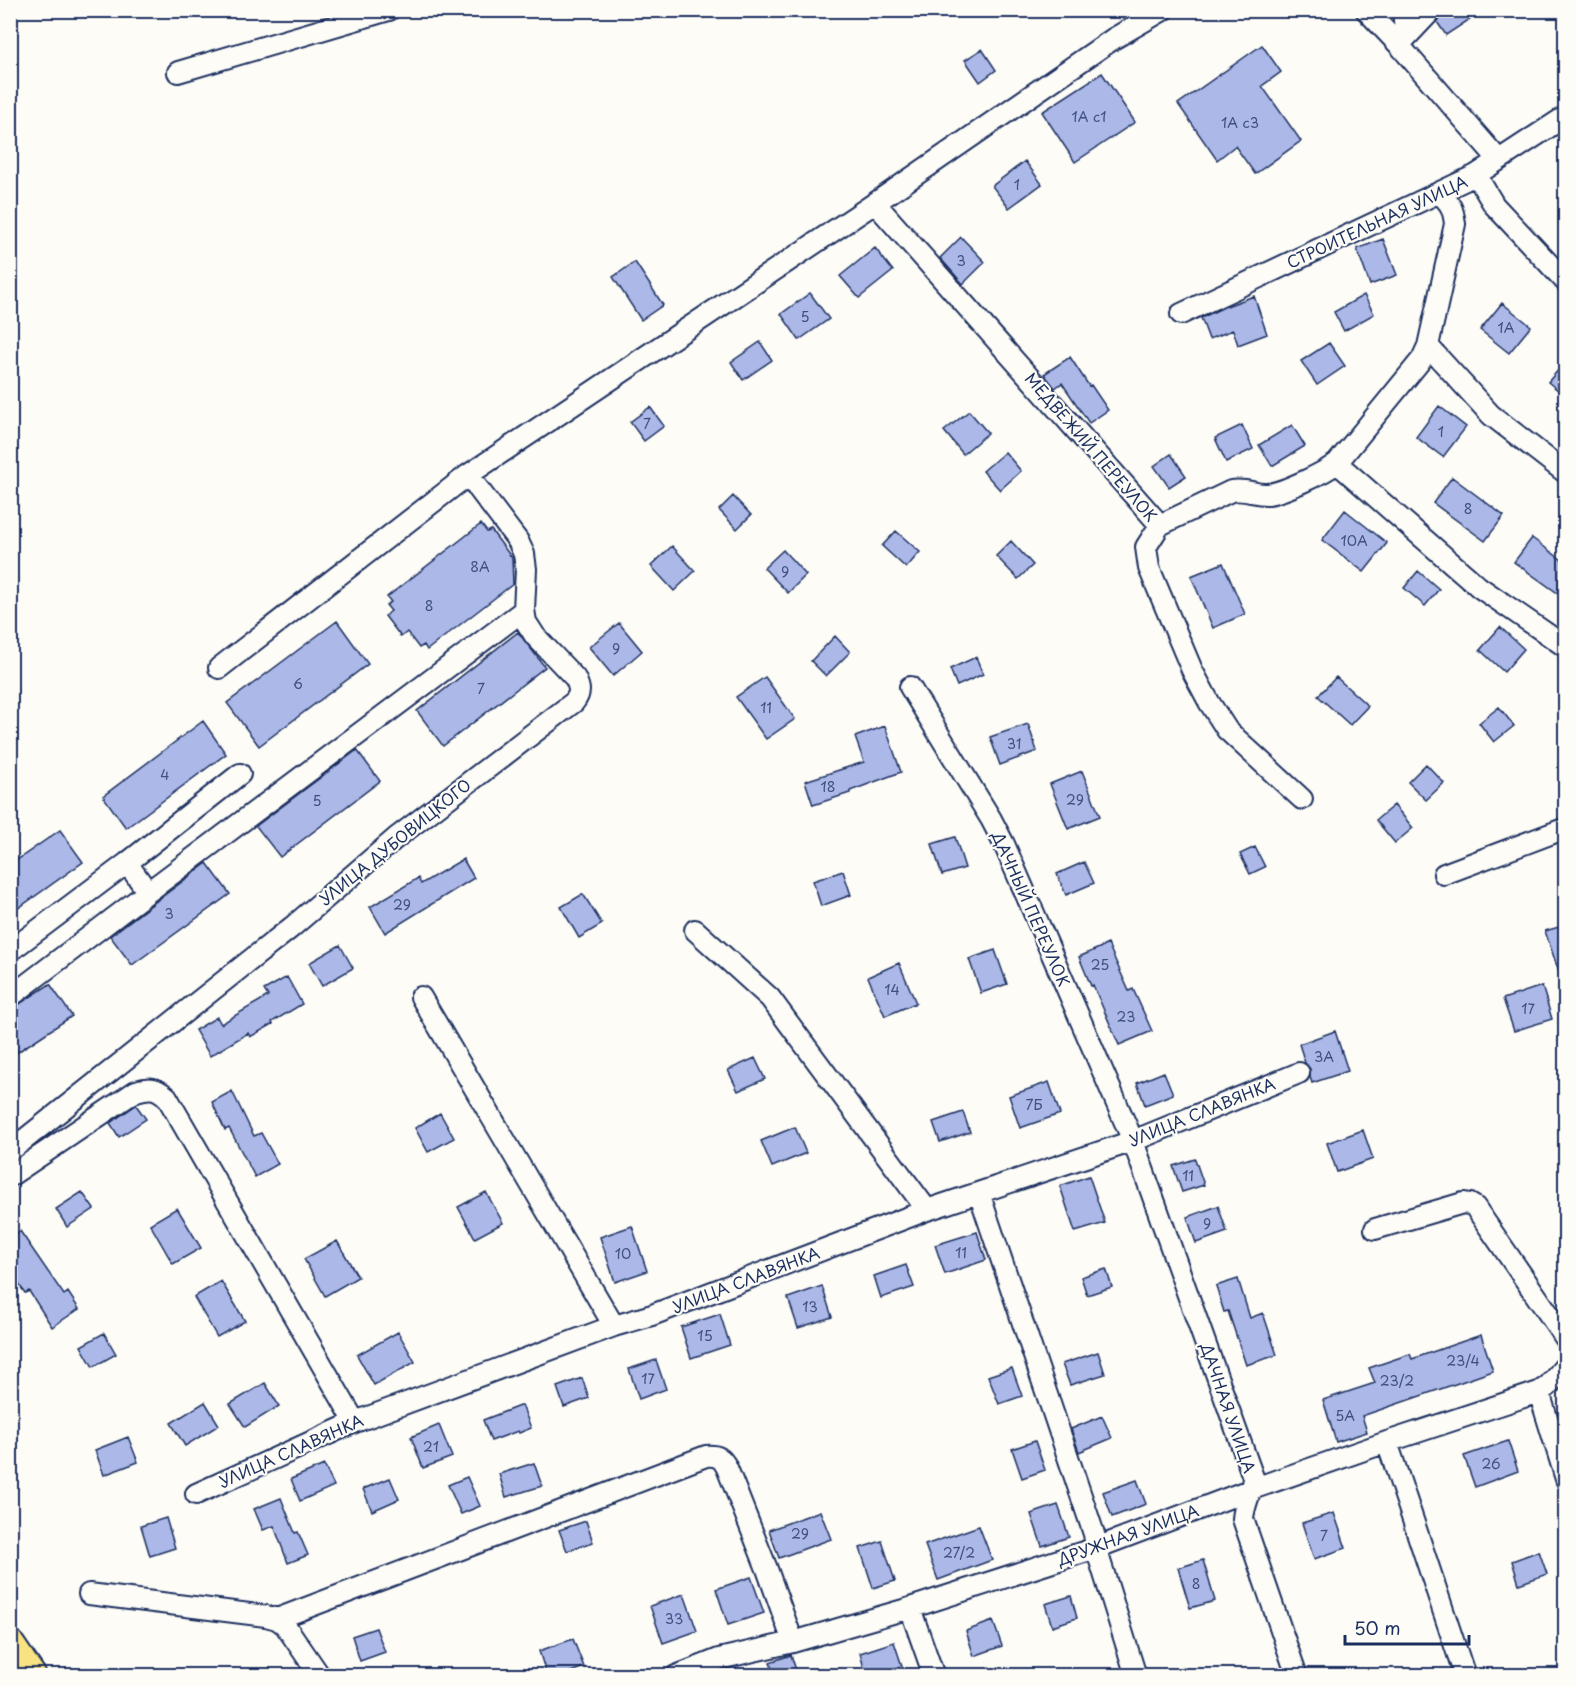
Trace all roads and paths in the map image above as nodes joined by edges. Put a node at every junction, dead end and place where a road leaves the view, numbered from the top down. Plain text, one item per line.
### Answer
1 (389, 10) edge
2 (1163, 10) edge
3 (1366, 10) edge
4 (1403, 10) edge
5 (1432, 10) edge
6 (1399, 45) junction
7 (178, 72) dead end
8 (1566, 116) edge
9 (1498, 159) junction
10 (1476, 175) junction
11 (1439, 193) junction
12 (875, 203) junction
13 (1563, 276) edge
14 (1181, 314) dead end
15 (1428, 346) junction
16 (1337, 463) junction
17 (1566, 473) edge
18 (468, 476) junction
19 (1160, 525) junction
20 (524, 610) junction
21 (1566, 647) edge
22 (219, 668) dead end
23 (910, 687) dead end
24 (240, 774) dead end
25 (1302, 799) dead end
26 (1566, 828) edge
27 (127, 863) junction
28 (1444, 874) dead end
29 (148, 892) junction
30 (695, 930) dead end
31 (10, 951) edge
32 (10, 997) edge
33 (421, 997) dead end
34 (1299, 1073) dead end
35 (1133, 1141) junction
36 (10, 1151) edge
37 (10, 1176) edge
38 (979, 1194) junction
39 (927, 1210) junction
40 (1375, 1228) dead end
41 (614, 1326) junction
42 (1566, 1339) edge
43 (1566, 1365) edge
44 (1539, 1392) junction
45 (355, 1422) junction
46 (1387, 1442) junction
47 (1566, 1479) edge
48 (1252, 1489) junction
49 (196, 1494) dead end
50 (1095, 1548) junction
51 (89, 1594) dead end
52 (910, 1608) junction
53 (277, 1619) junction
54 (10, 1641) edge
55 (793, 1642) junction
56 (34, 1676) edge
57 (320, 1676) edge
58 (676, 1676) edge
59 (934, 1676) edge
60 (1136, 1676) edge
61 (1297, 1676) edge
62 (1465, 1676) edge

1 - 7 street
2 - 12 street
3 - 6 street
4 - 6 street
5 - 6 street
6 - 9 street
8 - 9 street, СТРОИТЕЛЬНАЯ УЛИЦА
9 - 10 street, СТРОИТЕЛЬНАЯ УЛИЦА
10 - 11 street, СТРОИТЕЛЬНАЯ УЛИЦА
10 - 13 street
11 - 14 street, СТРОИТЕЛЬНАЯ УЛИЦА
11 - 15 street
12 - 18 street
12 - 19 street, МЕДВЕЖИЙ ПЕРЕУЛОК
15 - 16 street
15 - 17 street
16 - 19 street
16 - 21 street
18 - 20 street, УЛИЦА ДУБОВИЦКОГО
18 - 22 street
19 - 25 street, МЕДВЕЖИЙ ПЕРЕУЛОК
20 - 29 street
20 - 36 street, УЛИЦА ДУБОВИЦКОГО
23 - 35 street, ДАЧНЫЙ ПЕРЕУЛОК
24 - 27 street
26 - 28 street
27 - 29 street
27 - 31 street
29 - 32 street
30 - 39 street
33 - 41 street
34 - 35 street, УЛИЦА СЛАВЯНКА
35 - 38 street, УЛИЦА СЛАВЯНКА
35 - 48 street, ДАЧНАЯ УЛИЦА
37 - 45 street
38 - 39 street, УЛИЦА СЛАВЯНКА
38 - 50 street
39 - 41 street, УЛИЦА СЛАВЯНКА
40 - 42 street
41 - 45 street, УЛИЦА СЛАВЯНКА
43 - 44 street, ДРУЖНАЯ УЛИЦА
44 - 46 street, ДРУЖНАЯ УЛИЦА
44 - 47 street
45 - 49 street, УЛИЦА СЛАВЯНКА
46 - 48 street, ДРУЖНАЯ УЛИЦА
46 - 62 street
48 - 50 street, ДРУЖНАЯ УЛИЦА
48 - 61 street, ДАЧНАЯ УЛИЦА
50 - 52 street, ДРУЖНАЯ УЛИЦА
50 - 60 street
51 - 53 street
52 - 55 street, ДРУЖНАЯ УЛИЦА
52 - 59 street
53 - 55 street
53 - 57 street
54 - 56 main road
55 - 58 street, ДРУЖНАЯ УЛИЦА

